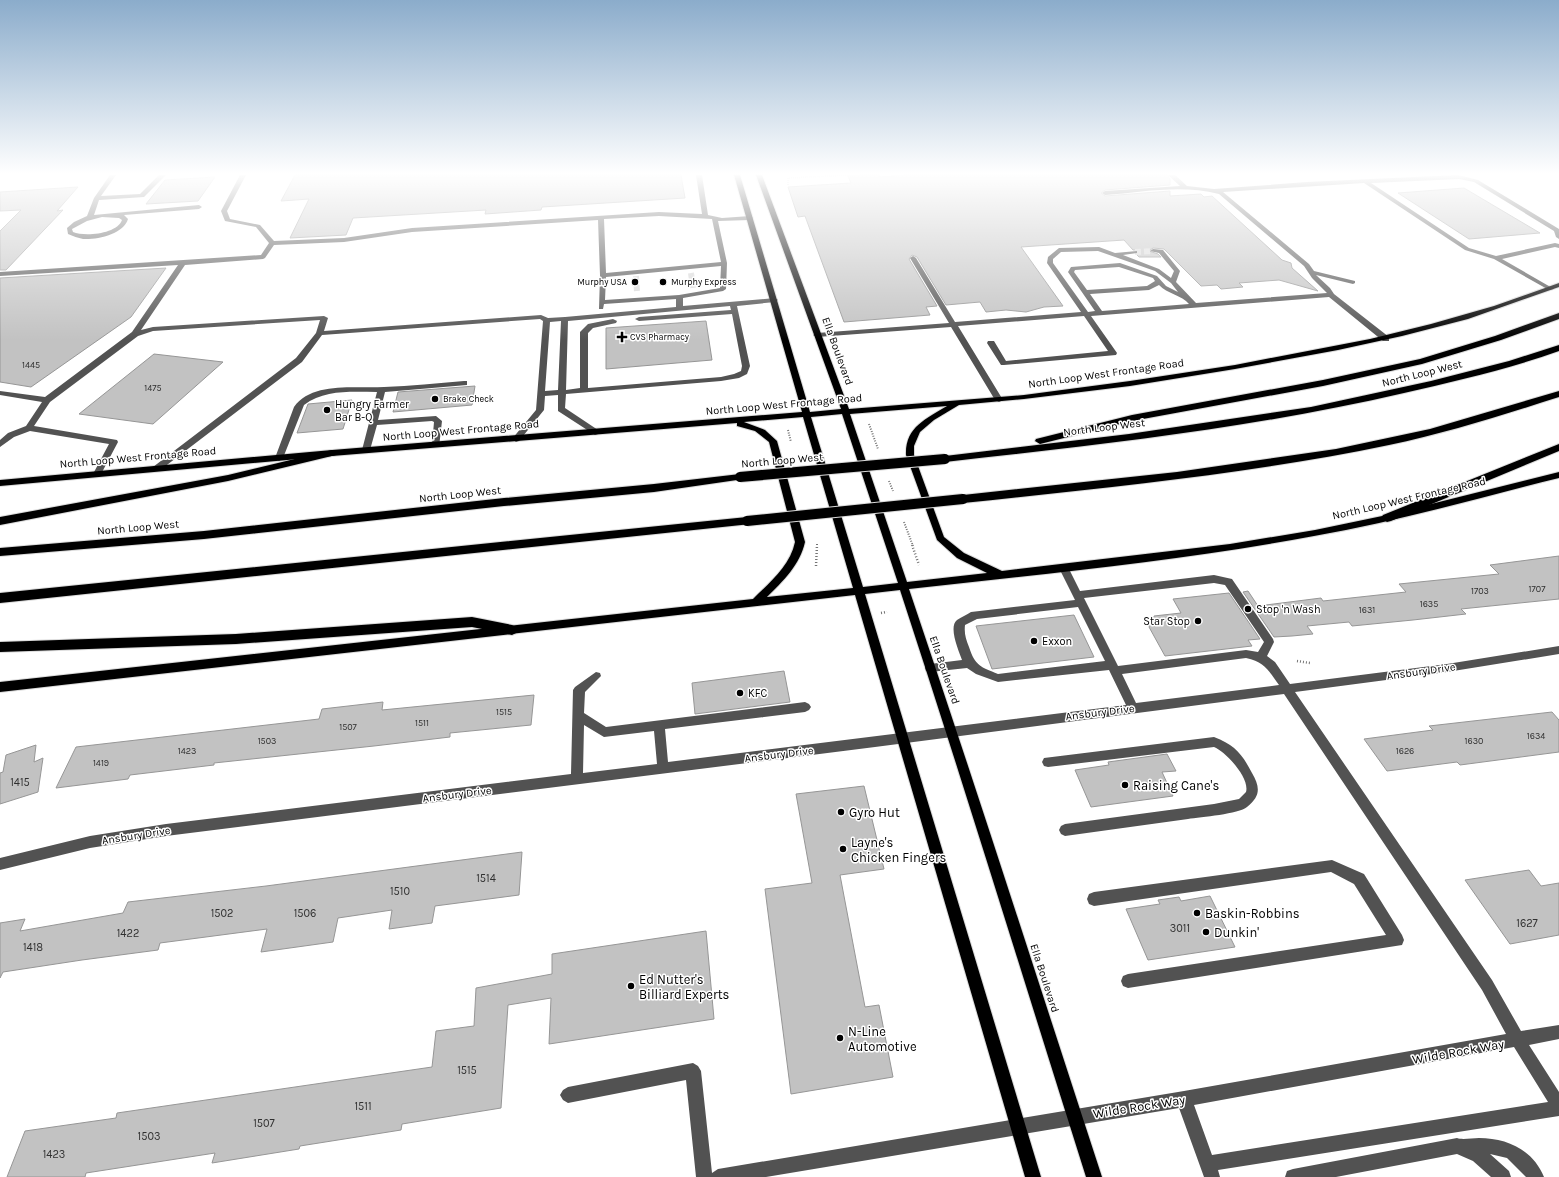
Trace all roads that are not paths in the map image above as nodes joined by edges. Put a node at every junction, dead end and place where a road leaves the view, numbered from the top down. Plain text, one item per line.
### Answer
1 (69, 230) edge
2 (113, 230) edge
3 (261, 230) edge
4 (413, 230) edge
5 (601, 230) edge
6 (717, 230) edge
7 (753, 230) edge
8 (779, 230) edge
9 (1265, 230) edge
10 (1438, 230) edge
11 (1557, 230) edge
12 (1558, 242) edge
13 (272, 243) junction
14 (1153, 251) tunnel mouth
15 (1135, 252) tunnel mouth
16 (1113, 254) junction
17 (914, 258) dead end
18 (1496, 258) junction
19 (183, 262) junction
20 (724, 264) junction
21 (1311, 272) junction
22 (0, 274) edge
23 (603, 275) junction
24 (1159, 282) junction
25 (1173, 282) junction
26 (1353, 282) dead end
27 (1559, 285) edge
28 (1551, 289) junction
29 (637, 292) tunnel mouth
30 (1085, 292) junction
31 (1331, 295) junction
32 (679, 297) junction
33 (637, 300) junction
34 (774, 300) junction
35 (601, 302) junction
36 (1192, 303) junction
37 (734, 308) junction
38 (680, 309) junction
39 (1100, 313) junction
40 (1085, 314) junction
41 (601, 316) junction
42 (1559, 316) edge
43 (564, 319) junction
44 (547, 320) junction
45 (954, 324) junction
46 (320, 333) junction
47 (135, 334) junction
48 (817, 335) junction
49 (1386, 339) junction
50 (991, 343) dead end
51 (1559, 348) edge
52 (464, 382) dead end
53 (382, 390) junction
54 (584, 390) junction
55 (561, 392) junction
56 (0, 393) edge
57 (541, 394) junction
58 (1559, 394) edge
59 (47, 400) junction
60 (999, 400) junction
61 (957, 403) junction
62 (845, 412) junction
63 (806, 416) junction
64 (724, 422) junction
65 (373, 423) junction
66 (29, 428) junction
67 (595, 432) junction
68 (516, 438) junction
69 (0, 444) edge
70 (436, 445) junction
71 (1559, 447) edge
72 (366, 450) junction
73 (332, 453) junction
74 (991, 454) junction
75 (279, 458) junction
76 (156, 469) junction
77 (96, 474) junction
78 (1559, 475) edge
79 (0, 483) edge
80 (1387, 518) junction
81 (0, 521) edge
82 (0, 552) edge
83 (1064, 568) junction
84 (1002, 575) junction
85 (903, 586) junction
86 (859, 591) junction
87 (0, 598) edge
88 (1080, 599) junction
89 (755, 603) junction
90 (512, 630) junction
91 (0, 647) edge
92 (1559, 650) edge
93 (1262, 657) junction
94 (969, 663) junction
95 (930, 668) junction
96 (1113, 668) junction
97 (596, 676) dead end
98 (0, 687) edge
99 (1287, 688) junction
100 (805, 708) dead end
101 (1133, 708) junction
102 (578, 715) junction
103 (659, 725) junction
104 (952, 732) junction
105 (903, 738) junction
106 (1048, 762) dead end
107 (663, 768) junction
108 (577, 779) junction
109 (1065, 830) dead end
110 (0, 864) edge
111 (1094, 899) dead end
112 (1128, 981) dead end
113 (1559, 1032) edge
114 (1518, 1040) junction
115 (568, 1095) dead end
116 (1184, 1098) junction
117 (1559, 1107) edge
118 (1075, 1116) junction
119 (1018, 1125) junction
120 (1457, 1146) junction
121 (1210, 1170) edge
122 (704, 1177) edge
123 (718, 1177) edge
124 (1033, 1177) edge
125 (1094, 1177) edge
126 (1293, 1177) edge
127 (1503, 1177) edge
128 (1536, 1177) edge

1 - 2 street
3 - 13 street
4 - 13 street
5 - 23 street
6 - 20 street
7 - 34 main road
8 - 48 main road, Ella Boulevard
9 - 21 street
10 - 18 street
11 - 12 street
12 - 18 street
13 - 19 street
14 - 25 street
15 - 16 street
16 - 25 street
16 - 40 street
17 - 45 street
18 - 28 street
19 - 22 street
19 - 47 street
20 - 23 street
20 - 32 street
21 - 26 street
21 - 31 street
23 - 35 street
24 - 30 street
24 - 30 street
24 - 36 street
25 - 36 street
27 - 28 main road, North Loop West Frontage Road
28 - 49 main road, North Loop West Frontage Road
29 - 33 street
30 - 39 street
31 - 36 street
31 - 49 street
32 - 33 street
32 - 38 street
33 - 35 street
34 - 37 street
34 - 63 main road
35 - 41 street
36 - 39 street
37 - 38 street
37 - 54 street
37 - 54 street
38 - 41 street
39 - 40 street
40 - 45 street
40 - 50 street
41 - 43 street
42 - 74 highway
43 - 44 street
43 - 55 street
44 - 46 street
44 - 57 street
45 - 48 street
45 - 60 street
46 - 47 street
46 - 76 street
47 - 59 street
48 - 62 main road, Ella Boulevard
49 - 60 main road, North Loop West Frontage Road
51 - 74 highway, North Loop West
52 - 53 street
53 - 65 street
53 - 75 street
54 - 55 street
55 - 57 street
55 - 67 street
56 - 59 street
57 - 68 street
58 - 87 highway, bridge
59 - 66 street
60 - 61 main road, North Loop West Frontage Road
61 - 62 main road, North Loop West Frontage Road
61 - 84 main road
62 - 63 main road, North Loop West Frontage Road
62 - 85 main road, Ella Boulevard
63 - 64 main road, North Loop West Frontage Road
63 - 86 main road
64 - 67 main road, North Loop West Frontage Road
64 - 89 main road
65 - 70 street
65 - 72 street
66 - 69 street
66 - 77 street
67 - 68 main road, North Loop West Frontage Road
68 - 70 main road, North Loop West Frontage Road
70 - 72 main road, North Loop West Frontage Road
71 - 80 highway
72 - 73 main road, North Loop West Frontage Road
73 - 75 main road, North Loop West Frontage Road
73 - 81 highway
74 - 82 highway, North Loop West, bridge
75 - 76 main road, North Loop West Frontage Road
76 - 77 main road, North Loop West Frontage Road
77 - 79 main road, North Loop West Frontage Road
78 - 80 main road, North Loop West Frontage Road
80 - 83 main road, North Loop West Frontage Road
83 - 84 main road, North Loop West Frontage Road
83 - 88 street
84 - 85 main road, North Loop West Frontage Road
85 - 86 main road, North Loop West Frontage Road
85 - 95 main road, Ella Boulevard
86 - 89 main road, North Loop West Frontage Road
86 - 105 main road
88 - 93 street
88 - 94 street
88 - 96 street
89 - 90 main road, North Loop West Frontage Road
90 - 91 highway
90 - 98 main road, North Loop West Frontage Road
92 - 99 street, Ansbury Drive
93 - 96 street
93 - 99 street
94 - 95 street
94 - 96 street
95 - 104 main road, Ella Boulevard
96 - 101 street
97 - 102 street
99 - 101 street, Ansbury Drive
99 - 114 street
100 - 103 street
101 - 104 street, Ansbury Drive
102 - 103 street
102 - 108 street
103 - 107 street
104 - 105 street, Ansbury Drive
104 - 118 main road, Ella Boulevard
105 - 107 street, Ansbury Drive
105 - 119 main road
106 - 109 street
107 - 108 street, Ansbury Drive
108 - 110 street, Ansbury Drive
111 - 112 street
113 - 114 street, Wilde Rock Way
114 - 116 street, Wilde Rock Way
114 - 117 street
115 - 122 street
116 - 118 street, Wilde Rock Way
116 - 121 street
117 - 121 street
118 - 119 street, Wilde Rock Way
118 - 125 main road, Ella Boulevard
119 - 123 street, Wilde Rock Way
119 - 124 main road
120 - 126 street
120 - 127 street
120 - 128 street

